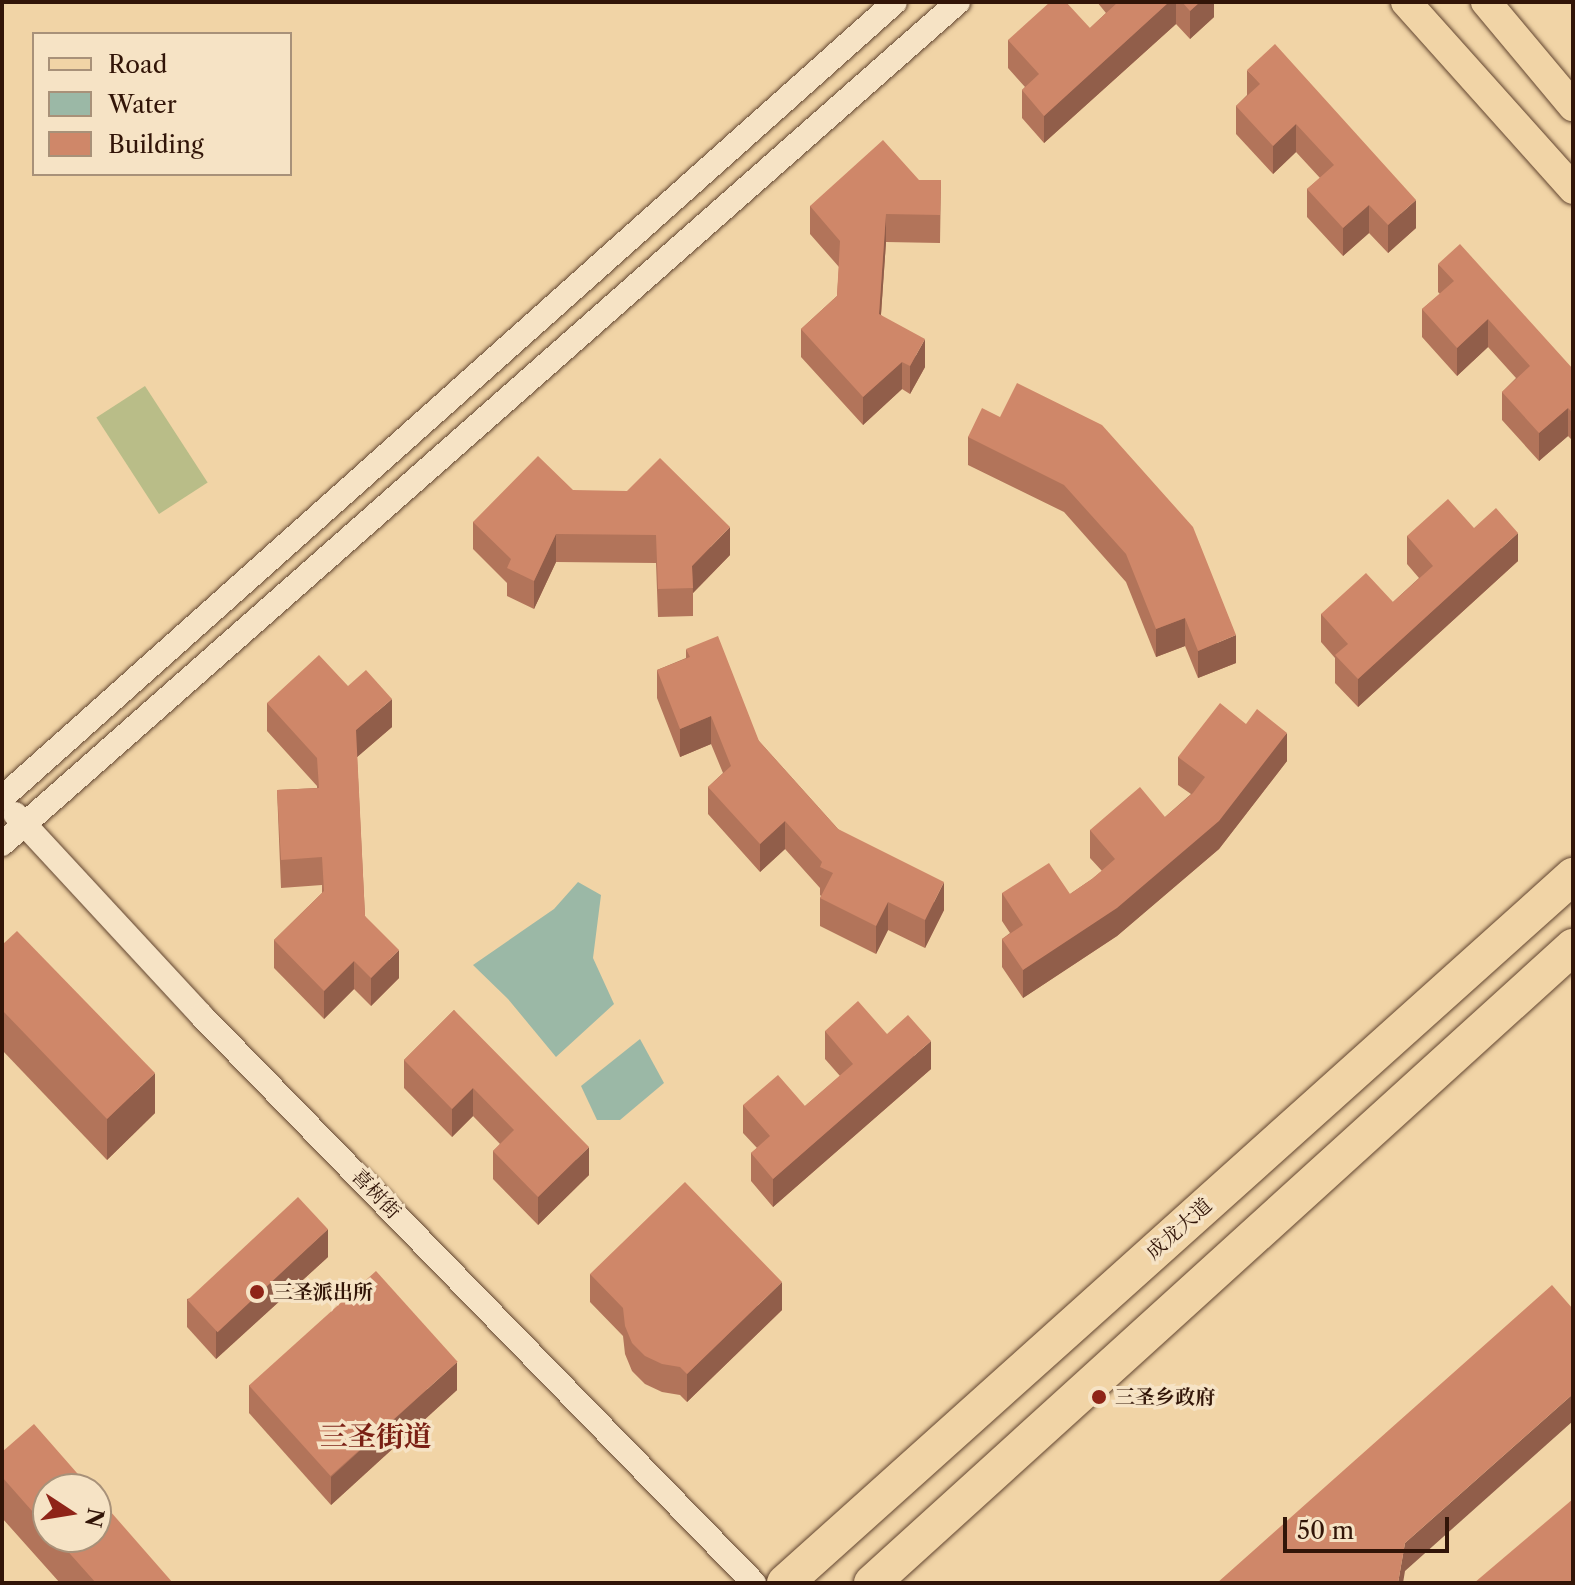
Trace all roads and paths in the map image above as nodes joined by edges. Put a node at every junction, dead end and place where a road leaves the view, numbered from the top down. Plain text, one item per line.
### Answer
1 (895, 2) edge
2 (958, 2) edge
3 (1406, 2) edge
4 (1486, 2) edge
5 (1573, 106) edge
6 (1573, 189) edge
7 (2, 799) edge
8 (24, 823) junction
9 (2, 844) edge
10 (1573, 876) edge
11 (1573, 947) edge
12 (754, 1583) edge
13 (785, 1583) edge
14 (872, 1583) edge

1 - 7 street
2 - 8 street
3 - 6 main road
4 - 5 main road
7 - 8 street, 喜树街
8 - 9 street
8 - 12 street, 喜树街
10 - 13 highway, 成龙大道
11 - 14 highway

